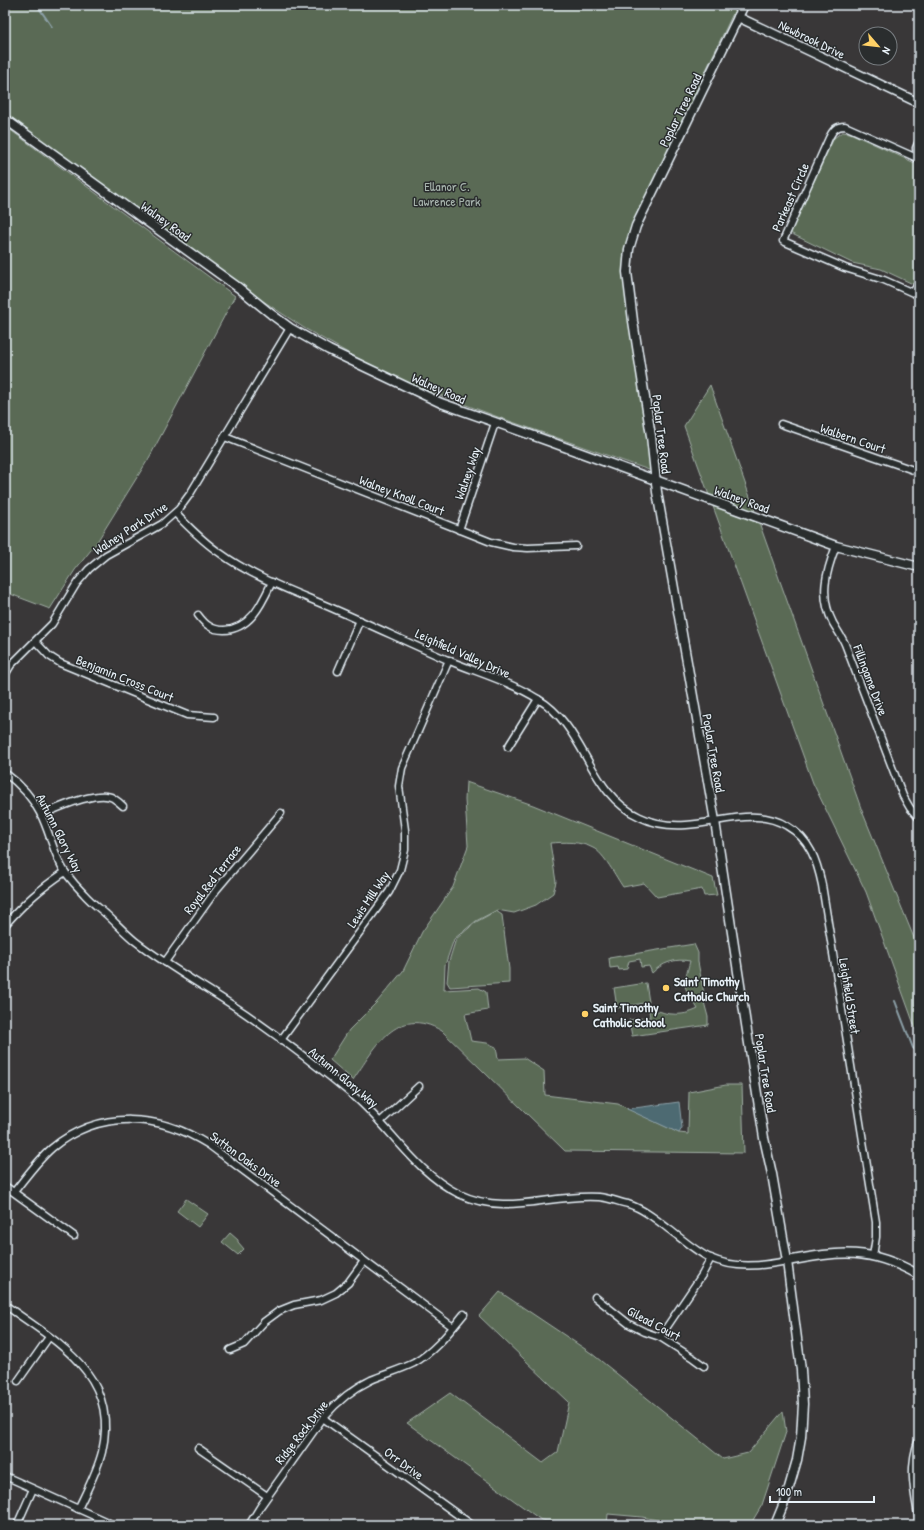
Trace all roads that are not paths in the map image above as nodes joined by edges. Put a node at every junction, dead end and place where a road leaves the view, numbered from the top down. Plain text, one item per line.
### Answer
1 (744, 5) edge
2 (738, 17) junction
3 (919, 103) edge
4 (5, 119) edge
5 (919, 141) edge
6 (918, 158) edge
7 (919, 282) edge
8 (290, 328) junction
9 (496, 423) junction
10 (780, 424) dead end
11 (225, 437) junction
12 (919, 472) edge
13 (656, 480) junction
14 (175, 514) junction
15 (459, 530) junction
16 (576, 546) dead end
17 (836, 546) junction
18 (919, 568) edge
19 (272, 582) junction
20 (198, 615) dead end
21 (360, 620) junction
22 (36, 642) junction
23 (449, 660) junction
24 (338, 671) dead end
25 (5, 675) edge
26 (538, 699) junction
27 (214, 718) dead end
28 (508, 747) dead end
29 (5, 773) edge
30 (123, 806) dead end
31 (281, 813) dead end
32 (41, 815) junction
33 (919, 818) edge
34 (715, 821) junction
35 (65, 872) junction
36 (5, 925) edge
37 (165, 962) junction
38 (281, 1040) junction
39 (419, 1086) dead end
40 (380, 1122) junction
41 (5, 1186) edge
42 (14, 1192) junction
43 (74, 1236) dead end
44 (873, 1256) junction
45 (710, 1258) junction
46 (364, 1261) junction
47 (787, 1261) junction
48 (919, 1276) edge
49 (595, 1297) dead end
50 (5, 1306) edge
51 (464, 1314) dead end
52 (452, 1327) junction
53 (49, 1337) junction
54 (660, 1337) junction
55 (230, 1350) dead end
56 (704, 1366) dead end
57 (18, 1381) dead end
58 (323, 1418) junction
59 (919, 1439) edge
60 (198, 1448) dead end
61 (5, 1476) edge
62 (33, 1489) junction
63 (267, 1496) junction
64 (78, 1509) junction
65 (919, 1520) edge
66 (17, 1525) edge
67 (114, 1525) edge
68 (249, 1525) edge
69 (472, 1525) edge
70 (775, 1525) edge

1 - 2 main road, Poplar Tree Road
2 - 3 main road, Newbrook Drive
2 - 13 main road, Poplar Tree Road
4 - 8 main road, Walney Road
5 - 6 street
6 - 7 street, Parkeast Circle
8 - 9 main road, Walney Road
8 - 11 street, Walney Park Drive
9 - 13 main road, Walney Road
9 - 15 street, Walney Way
10 - 12 street, Walbern Court
11 - 14 street, Walney Park Drive
11 - 15 street, Walney Knoll Court
13 - 17 main road, Walney Road
13 - 34 main road, Poplar Tree Road
14 - 19 street, Leighfield Valley Drive
14 - 22 street, Walney Park Drive
15 - 16 street, Walney Knoll Court
17 - 18 main road, Walney Road
17 - 33 street, Fillingame Drive
19 - 20 street
19 - 21 street, Leighfield Valley Drive
21 - 23 street, Leighfield Valley Drive
21 - 24 street
22 - 25 street, Walney Park Drive
22 - 27 street, Benjamin Cross Court
23 - 26 street, Leighfield Valley Drive
23 - 38 street, Lewis Mill Way
26 - 28 street
26 - 34 street, Leighfield Valley Drive
29 - 32 street, Autumn Glory Way
30 - 32 street
31 - 37 street, Royal Red Terrace
32 - 35 street, Autumn Glory Way
34 - 44 street, Leighfield Street
34 - 47 main road, Poplar Tree Road
35 - 36 street
35 - 37 street, Autumn Glory Way
37 - 38 street, Autumn Glory Way
38 - 40 street, Autumn Glory Way
39 - 40 street
40 - 45 street, Autumn Glory Way
41 - 42 street
42 - 43 street
42 - 46 street, Sutton Oaks Drive
44 - 47 main road
44 - 48 main road
45 - 47 street, Autumn Glory Way
45 - 54 street
46 - 52 street, Sutton Oaks Drive
46 - 55 street
47 - 70 main road, Poplar Tree Road
49 - 54 street, Gilead Court
50 - 53 street
51 - 52 street, Ridge Rock Drive
52 - 58 street, Ridge Rock Drive
53 - 57 street
53 - 64 street
54 - 56 street, Gilead Court
58 - 63 street, Ridge Rock Drive
58 - 69 street, Orr Drive
59 - 65 street
60 - 63 street
61 - 62 street
62 - 64 street
62 - 66 street
63 - 68 street, Ridge Rock Drive
64 - 67 street

